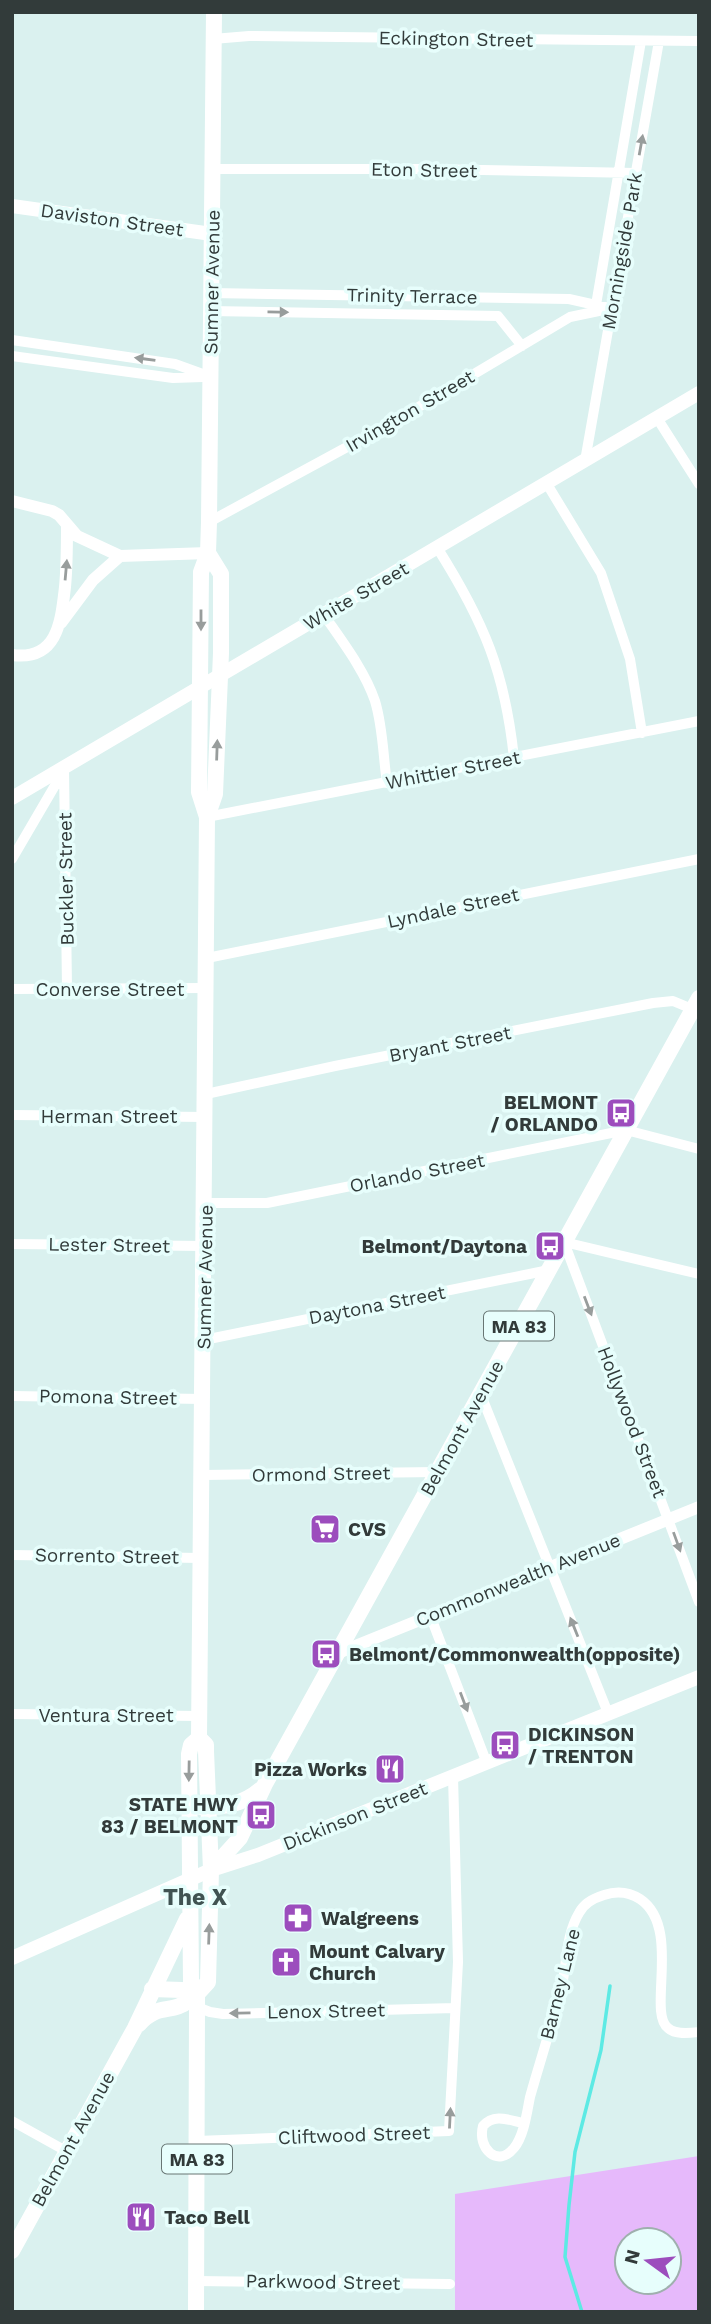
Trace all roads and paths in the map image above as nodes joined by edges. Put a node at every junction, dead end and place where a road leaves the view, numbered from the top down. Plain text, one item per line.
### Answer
1 (214, 12) edge
2 (213, 39) junction
3 (641, 41) junction
4 (659, 41) junction
5 (699, 41) edge
6 (213, 169) junction
7 (619, 173) junction
8 (636, 173) junction
9 (12, 206) edge
10 (212, 234) junction
11 (211, 293) junction
12 (499, 298) junction
13 (596, 305) junction
14 (613, 309) junction
15 (209, 311) junction
16 (498, 316) junction
17 (12, 340) edge
18 (522, 346) junction
19 (12, 356) edge
20 (211, 377) junction
21 (699, 393) edge
22 (657, 418) junction
23 (584, 461) junction
24 (547, 484) junction
25 (699, 484) edge
26 (12, 501) edge
27 (209, 522) junction
28 (67, 525) junction
29 (438, 549) junction
30 (208, 553) junction
31 (120, 555) junction
32 (324, 615) junction
33 (61, 623) junction
34 (12, 655) edge
35 (220, 674) junction
36 (201, 687) junction
37 (699, 721) edge
38 (642, 733) junction
39 (514, 758) junction
40 (64, 769) junction
41 (387, 783) junction
42 (12, 798) edge
43 (207, 817) junction
44 (12, 859) edge
45 (699, 859) edge
46 (207, 958) junction
47 (67, 988) junction
48 (207, 988) junction
49 (12, 989) edge
50 (697, 1007) edge
51 (206, 1094) junction
52 (12, 1115) edge
53 (206, 1116) junction
54 (626, 1130) junction
55 (699, 1149) edge
56 (205, 1203) junction
57 (564, 1242) junction
58 (12, 1244) edge
59 (205, 1246) junction
60 (549, 1270) junction
61 (699, 1274) edge
62 (204, 1340) junction
63 (481, 1395) junction
64 (12, 1396) edge
65 (204, 1399) junction
66 (439, 1472) junction
67 (203, 1475) junction
68 (699, 1507) edge
69 (668, 1520) junction
70 (12, 1555) edge
71 (201, 1558) junction
72 (550, 1566) junction
73 (699, 1602) edge
74 (430, 1615) junction
75 (338, 1653) junction
76 (699, 1677) edge
77 (608, 1713) junction
78 (12, 1714) edge
79 (199, 1716) junction
80 (199, 1738) junction
81 (486, 1761) junction
82 (453, 1776) junction
83 (265, 1784) junction
84 (209, 1807) junction
85 (188, 1808) junction
86 (211, 1870) junction
87 (189, 1881) junction
88 (189, 1914) junction
89 (12, 1958) edge
90 (152, 1989) junction
91 (194, 2000) junction
92 (455, 2008) junction
93 (135, 2028) junction
94 (699, 2032) edge
95 (12, 2121) edge
96 (523, 2123) junction
97 (197, 2141) junction
98 (66, 2151) junction
99 (12, 2250) edge
100 (196, 2281) junction
101 (450, 2284) dead end
102 (196, 2312) edge

1 - 2 main road, Sumner Avenue
2 - 3 street, Eckington Street
2 - 6 main road, Sumner Avenue
3 - 4 street, Eckington Street
3 - 7 street, Morningside Park
4 - 5 street, Eckington Street
8 -> 4 street, Morningside Park
6 - 7 street, Eton Street
6 - 10 main road, Sumner Avenue
7 - 8 street, Eton Street
7 - 13 street, Morningside Park
8 - 14 street, Morningside Park
9 - 10 main road, Daviston Street
10 - 11 main road, Sumner Avenue
11 - 12 street, Trinity Terrace
11 - 15 main road, Sumner Avenue
12 - 13 street, Trinity Terrace
12 - 16 street
13 - 14 street, Trinity Terrace
14 - 18 street, Irvington Street
14 - 23 street, Morningside Park
15 -> 16 street, Trinity Terrace
15 - 20 main road, Sumner Avenue
16 - 18 street, Trinity Terrace
20 -> 17 street
18 - 27 street, Irvington Street
19 - 20 street
20 - 27 main road, Sumner Avenue
21 - 22 main road, White Street
22 - 23 main road, White Street
22 - 25 street
23 - 24 main road, White Street
24 - 29 main road, White Street
24 - 38 street
26 - 28 street
27 - 30 main road, Sumner Avenue
28 - 31 street
33 -> 28 street
29 - 32 main road, White Street
29 - 39 street
30 - 31 street
30 - 35 main road, Sumner Avenue
30 -> 36 main road, Sumner Avenue
31 - 33 street
32 - 35 main road, White Street
32 - 41 street
33 - 34 street
35 - 36 main road, White Street
43 -> 35 main road, Sumner Avenue
36 - 40 main road, White Street
36 - 43 main road, Sumner Avenue
37 - 38 street, Whittier Street
38 - 39 street, Whittier Street
39 - 41 street, Whittier Street
40 - 42 main road, White Street
40 - 44 street
40 - 47 street, Buckler Street
41 - 43 street, Whittier Street
43 - 46 main road, Sumner Avenue
45 - 46 street, Lyndale Street
46 - 48 main road, Sumner Avenue
47 - 48 street, Converse Street
47 - 49 street, Converse Street
48 - 51 main road, Sumner Avenue
50 - 51 street, Bryant Street
50 - 54 main road, Belmont Avenue / MA 83
51 - 53 main road, Sumner Avenue
52 - 53 street, Herman Street
53 - 56 main road, Sumner Avenue
54 - 55 street
54 - 56 street, Orlando Street
54 - 57 main road, Belmont Avenue / MA 83
56 - 59 main road, Sumner Avenue
57 - 60 main road, Belmont Avenue / MA 83
57 - 61 street
57 -> 69 street, Hollywood Street
58 - 59 street, Lester Street
59 - 62 main road, Sumner Avenue
60 - 62 street, Daytona Street
60 - 63 main road, Belmont Avenue / MA 83
62 - 65 main road, Sumner Avenue
63 - 66 main road, Belmont Avenue / MA 83
63 - 72 street
64 - 65 street, Pomona Street
65 - 67 main road, Sumner Avenue
66 - 67 street, Ormond Street
66 - 75 main road, Belmont Avenue / MA 83
67 - 71 main road, Sumner Avenue
68 - 69 street, Commonwealth Avenue
69 - 72 street, Commonwealth Avenue
69 -> 73 street, Hollywood Street
70 - 71 street, Sorrento Street
71 - 79 main road, Sumner Avenue
72 - 74 street, Commonwealth Avenue
77 -> 72 street
74 - 75 street, Commonwealth Avenue
74 -> 81 street
75 - 83 main road, Belmont Avenue / MA 83
76 - 77 main road, Dickinson Street
77 - 81 main road, Dickinson Street
78 - 79 street, Ventura Street
79 - 80 main road, Sumner Avenue
80 - 84 main road, Sumner Avenue
80 -> 85 main road, Sumner Avenue
81 - 82 main road, Dickinson Street
82 - 86 main road, Dickinson Street
82 - 92 street, Cliftwood Street
83 - 84 main road, Belmont Avenue / MA 83
83 - 86 main road, Belmont Avenue / MA 83
84 - 85 main road, Belmont Avenue / MA 83
84 - 86 main road, Sumner Avenue
85 - 87 main road, Sumner Avenue / MA 83
86 - 87 main road, Dickinson Street
91 -> 86 main road, Sumner Avenue / MA 83
87 - 88 main road, Sumner Avenue / MA 83
87 - 89 main road, Dickinson Street
88 - 90 main road, Belmont Avenue
88 - 91 main road, Sumner Avenue / MA 83
90 - 91 main road
90 - 93 main road, Belmont Avenue
92 -> 91 street, Lenox Street
91 - 93 main road, Belmont Avenue
91 - 97 main road, Sumner Avenue / MA 83
97 -> 92 street, Cliftwood Street
93 - 98 main road, Belmont Avenue
94 - 96 street, Barney Lane
95 - 98 street
96 - 96 street, Barney Lane
97 - 100 main road, Sumner Avenue / MA 83
98 - 99 main road, Belmont Avenue
100 - 101 street, Parkwood Street
100 - 102 main road, Sumner Avenue / MA 83

